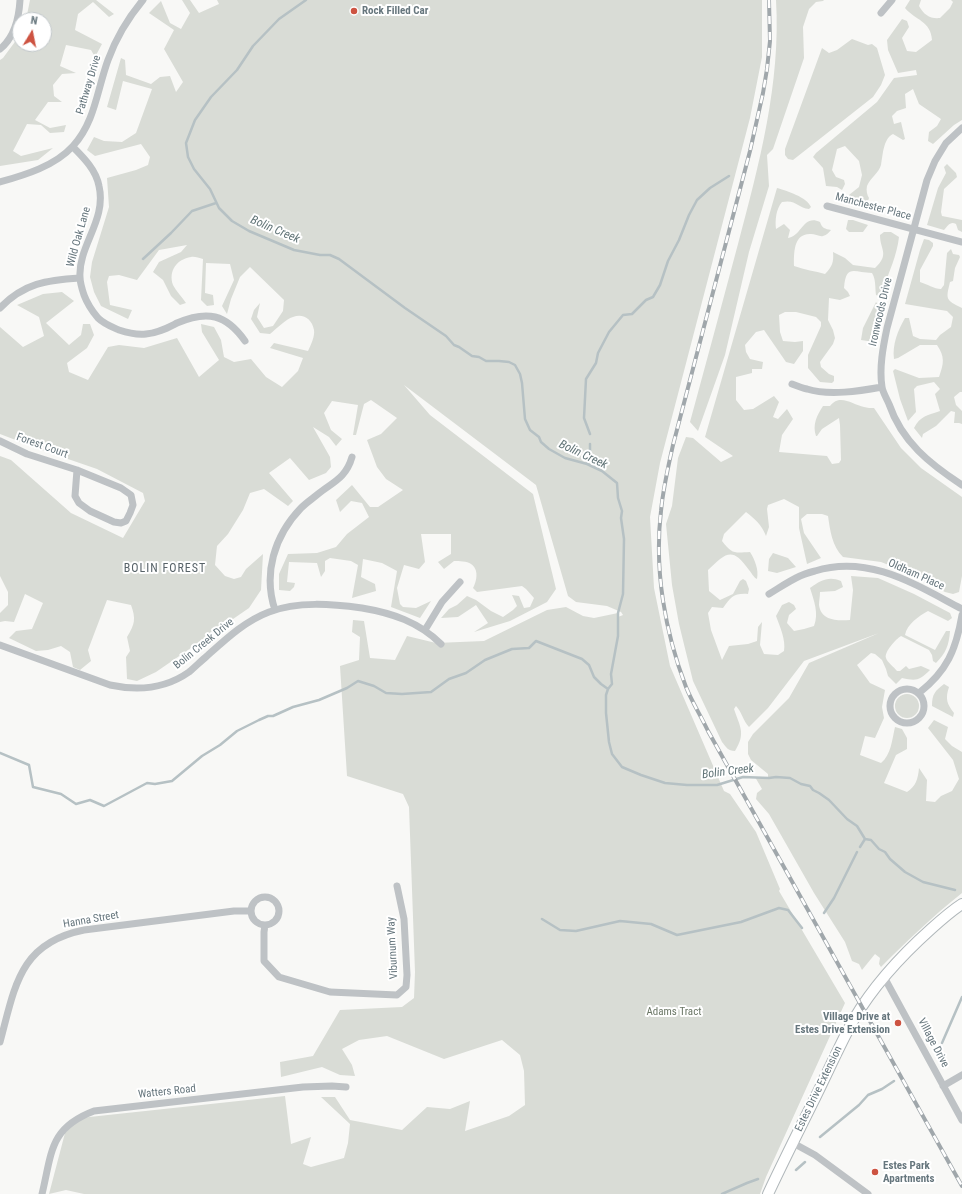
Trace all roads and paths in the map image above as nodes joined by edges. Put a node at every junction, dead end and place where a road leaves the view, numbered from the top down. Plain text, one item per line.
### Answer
1 (20, 0) edge
2 (143, 0) edge
3 (892, 0) edge
4 (881, 13) dead end
5 (0, 49) edge
6 (962, 128) edge
7 (73, 146) junction
8 (0, 182) edge
9 (827, 206) dead end
10 (913, 228) junction
11 (962, 242) edge
12 (80, 278) junction
13 (0, 308) edge
14 (245, 341) dead end
15 (792, 384) dead end
16 (882, 387) junction
17 (0, 441) edge
18 (352, 457) dead end
19 (77, 470) junction
20 (962, 485) edge
21 (460, 582) dead end
22 (769, 594) dead end
23 (962, 609) edge
24 (275, 610) junction
25 (962, 615) edge
26 (425, 630) junction
27 (441, 644) dead end
28 (0, 645) edge
29 (919, 693) junction
30 (397, 886) dead end
31 (962, 904) edge
32 (251, 911) junction
33 (265, 925) junction
34 (884, 977) junction
35 (0, 1042) edge
36 (962, 1075) edge
37 (943, 1086) junction
38 (346, 1087) dead end
39 (962, 1120) edge
40 (793, 1143) junction
41 (42, 1194) edge
42 (768, 1194) edge
43 (868, 1194) edge

1 - 5 street
2 - 7 street, Pathway Drive
3 - 4 street
6 - 10 street, Ironwoods Drive
7 - 8 street, Pathway Drive
7 - 12 street, Wild Oak Lane
9 - 10 street, Manchester Place
10 - 11 street, Manchester Place
10 - 16 street, Ironwoods Drive
12 - 13 street
12 - 14 street, Wild Oak Lane
15 - 16 street
16 - 20 street, Ironwoods Drive
17 - 19 street, Forest Court
18 - 24 street
19 - 19 street, Forest Court
21 - 26 street
22 - 23 street, Oldham Place
24 - 26 street, Bolin Creek Drive
24 - 28 street, Bolin Creek Drive
25 - 29 street
26 - 27 street, Bolin Creek Drive
29 - 29 street
30 - 33 street, Viburnum Way
31 - 34 main road, Estes Drive Extension
32 - 33 street
32 - 33 street
32 - 35 street, Hanna Street
34 - 37 street, Village Drive
34 - 40 main road, Estes Drive Extension
36 - 37 street
37 - 39 street, Village Drive
38 - 41 street, Watters Road
40 - 42 main road, Estes Drive Extension
40 - 43 street

